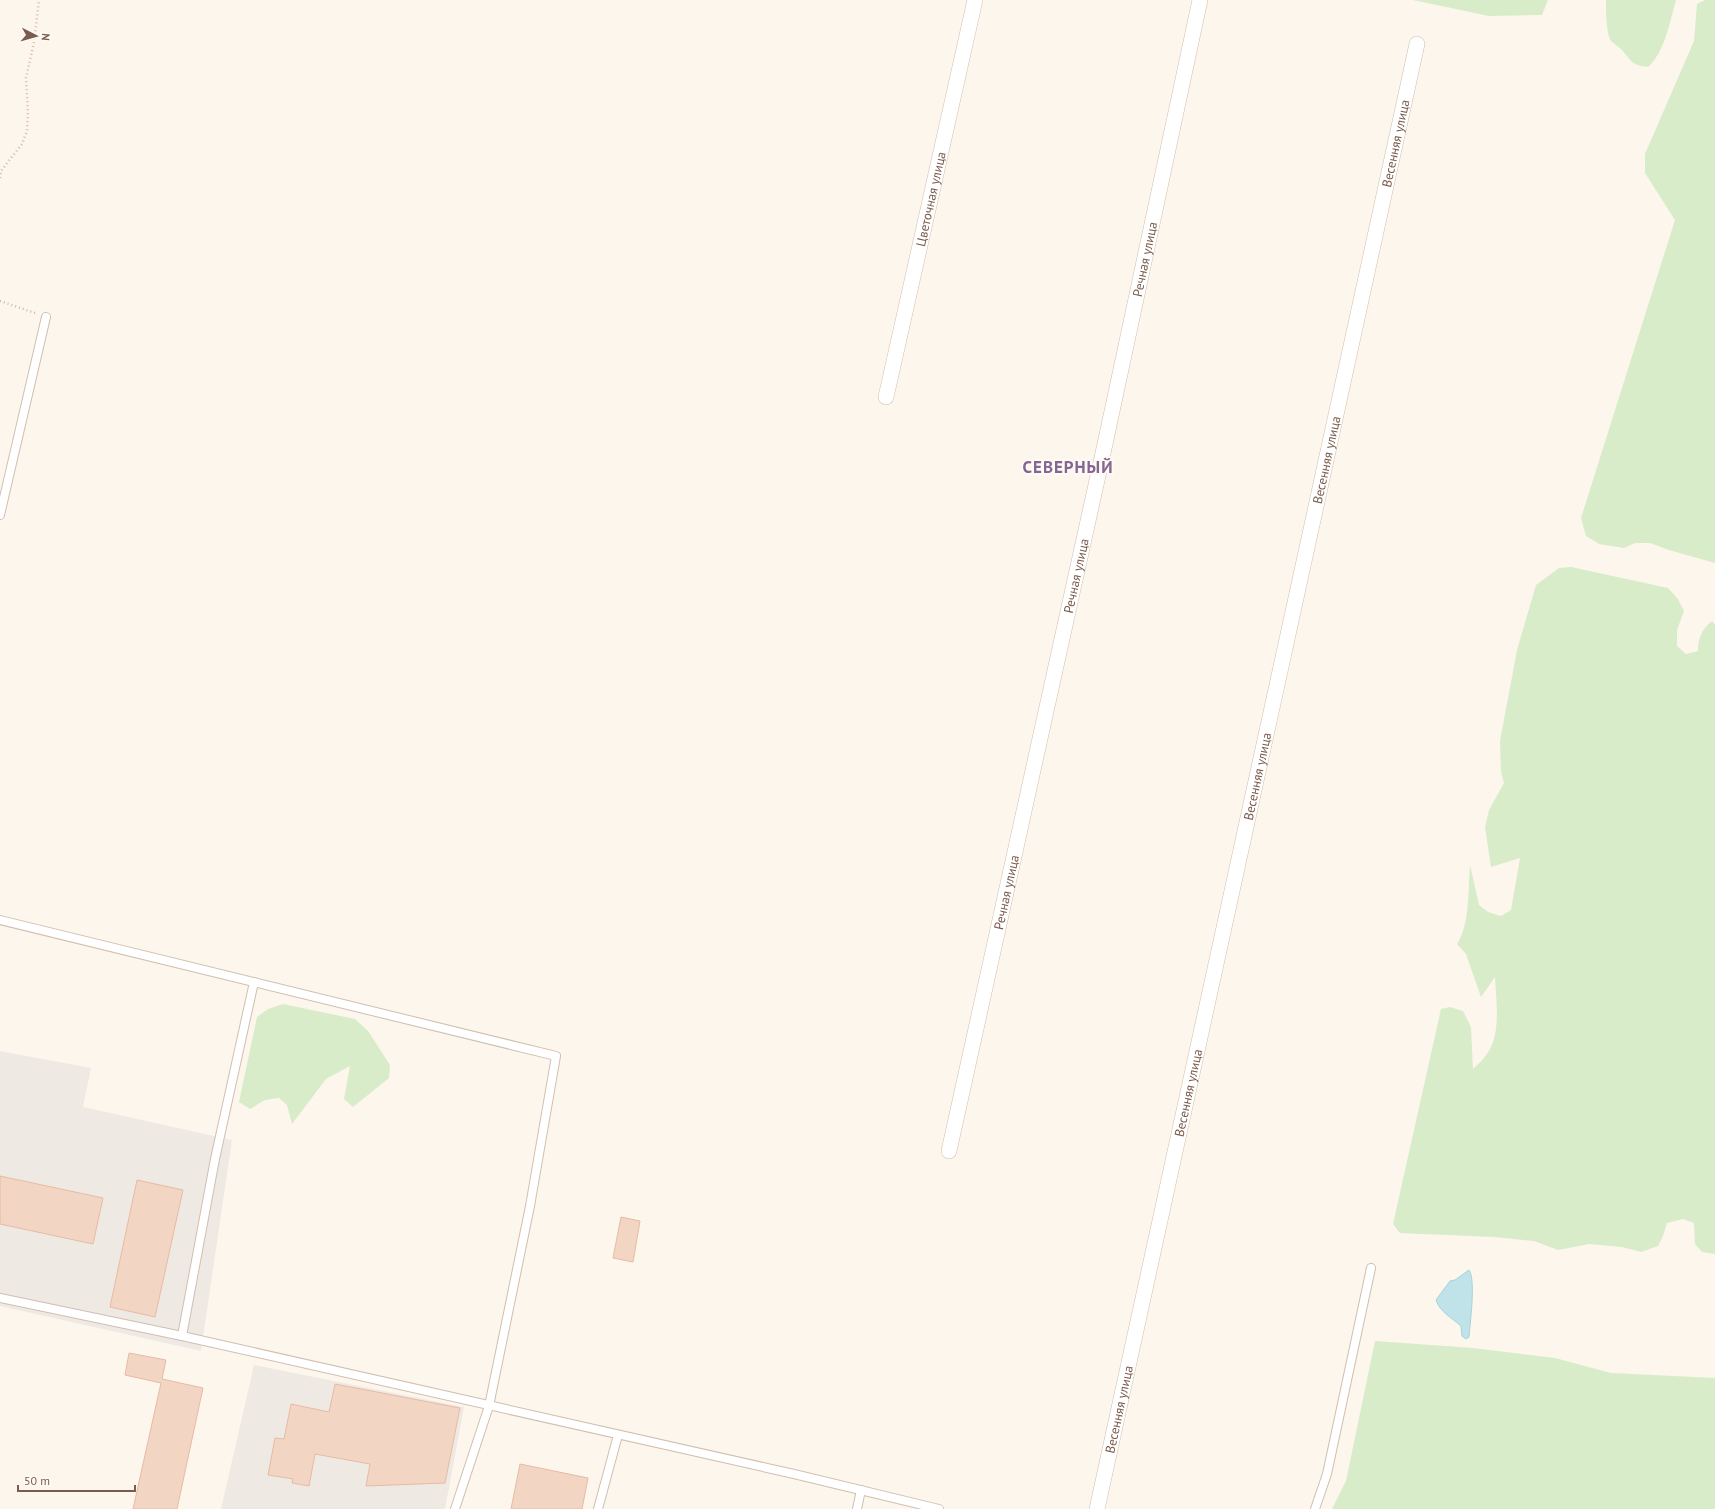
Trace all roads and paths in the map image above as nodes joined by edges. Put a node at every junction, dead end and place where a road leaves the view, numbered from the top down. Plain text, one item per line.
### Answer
1 (39, 0) edge
2 (975, 0) edge
3 (1200, 0) edge
4 (1418, 44) dead end
5 (0, 178) edge
6 (0, 301) edge
7 (46, 317) joint
8 (886, 397) dead end
9 (0, 516) edge
10 (0, 920) edge
11 (254, 982) junction
12 (949, 1151) dead end
13 (1371, 1268) dead end
14 (0, 1298) edge
15 (182, 1336) junction
16 (489, 1406) junction
17 (618, 1435) junction
18 (861, 1490) junction
19 (455, 1509) edge
20 (598, 1509) edge
21 (857, 1509) edge
22 (938, 1509) edge
23 (1097, 1509) edge
24 (1315, 1509) edge

1 - 5 path
2 - 8 street, Цветочная улица
3 - 12 street, Речная улица
4 - 23 street, Весенняя улица
6 - 7 path
7 - 9 lane
10 - 11 lane
11 - 15 lane
11 - 16 lane
13 - 24 lane
14 - 15 lane
15 - 16 lane
16 - 17 lane
16 - 19 lane
17 - 18 lane
17 - 20 lane
18 - 21 lane
18 - 22 lane

